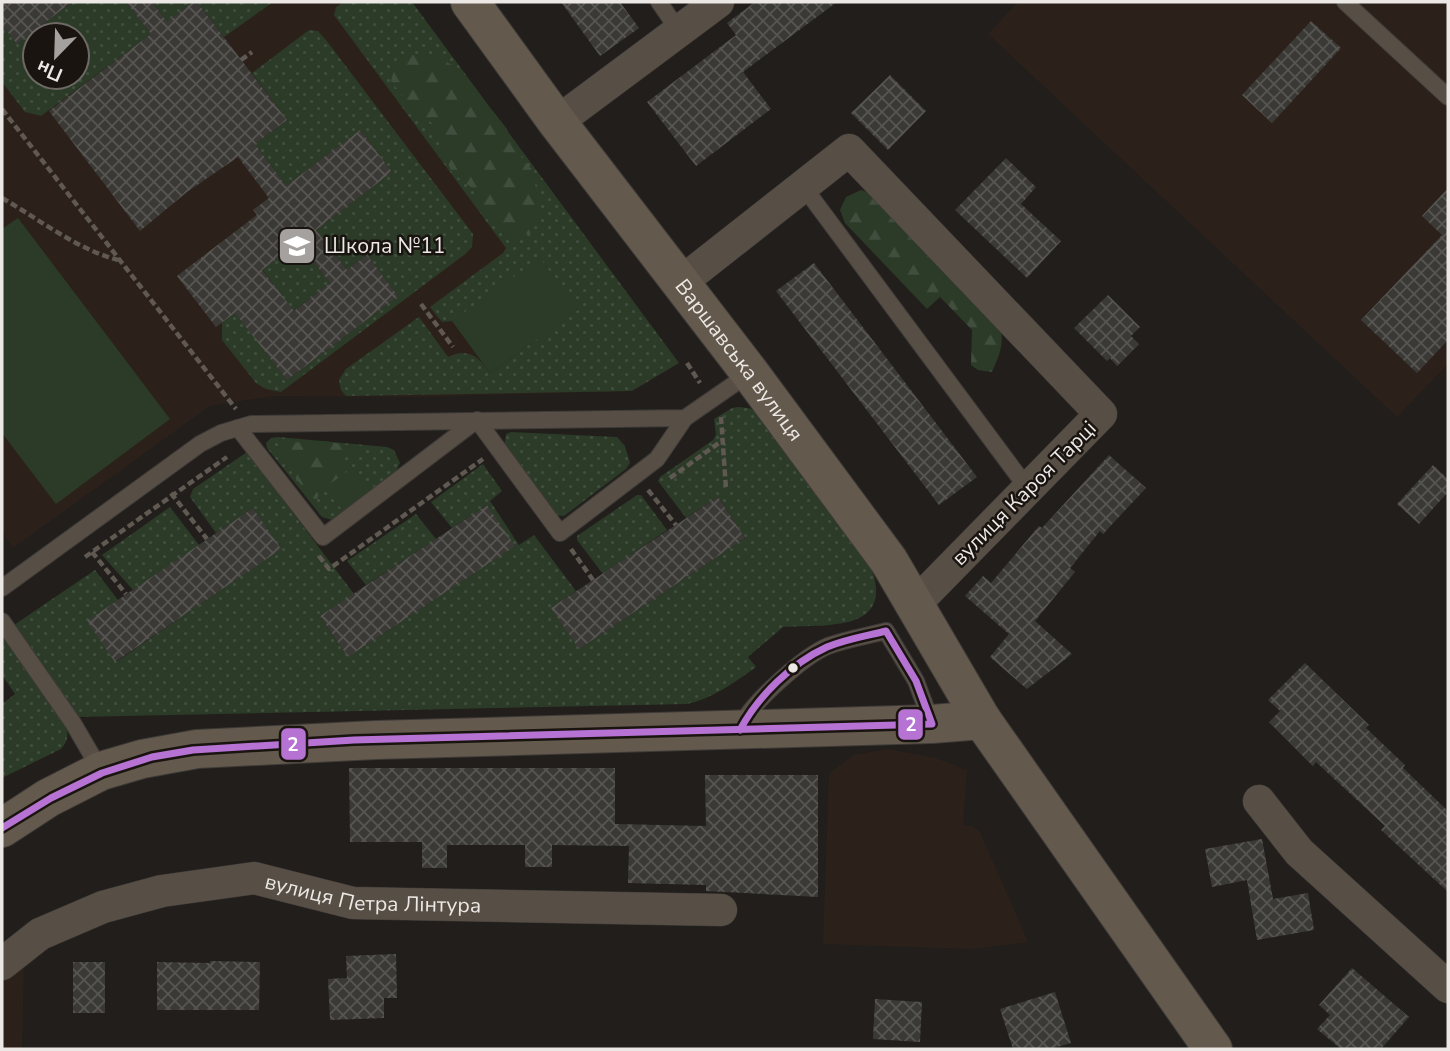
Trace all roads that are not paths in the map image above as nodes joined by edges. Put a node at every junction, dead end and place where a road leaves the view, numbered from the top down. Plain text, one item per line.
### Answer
1 (470, 2) edge
2 (659, 2) edge
3 (718, 2) edge
4 (1345, 2) edge
5 (679, 31) junction
6 (1448, 97) edge
7 (557, 122) junction
8 (803, 186) junction
9 (680, 283) junction
10 (750, 373) junction
11 (685, 418) junction
12 (238, 420) junction
13 (477, 421) junction
14 (1028, 489) junction
15 (2, 588) edge
16 (901, 617) junction
17 (2, 621) edge
18 (982, 720) junction
19 (932, 724) junction
20 (740, 730) junction
21 (101, 771) junction
22 (1259, 801) dead end
23 (2, 828) edge
24 (721, 910) dead end
25 (2, 964) edge
26 (1448, 987) edge
27 (1213, 1049) edge

1 - 7 street, Варшавська вулиця
2 - 5 lane
3 - 5 street
4 - 6 lane
5 - 7 street
7 - 9 street, Варшавська вулиця
8 - 9 street, вулиця Кароя Тарці
8 - 14 lane
8 - 14 street, вулиця Кароя Тарці
9 - 10 street, Варшавська вулиця
10 - 11 lane
10 - 16 street, Варшавська вулиця
11 - 13 lane
11 - 13 lane
12 - 13 lane
12 - 13 lane
12 - 15 lane
14 - 16 street, вулиця Кароя Тарці
16 - 18 street
16 - 19 lane
16 - 20 lane
17 - 21 lane
18 - 19 street
18 - 27 street
19 - 20 street
20 - 21 street
21 - 23 street
22 - 26 street
24 - 25 street, вулиця Петра Лінтура

